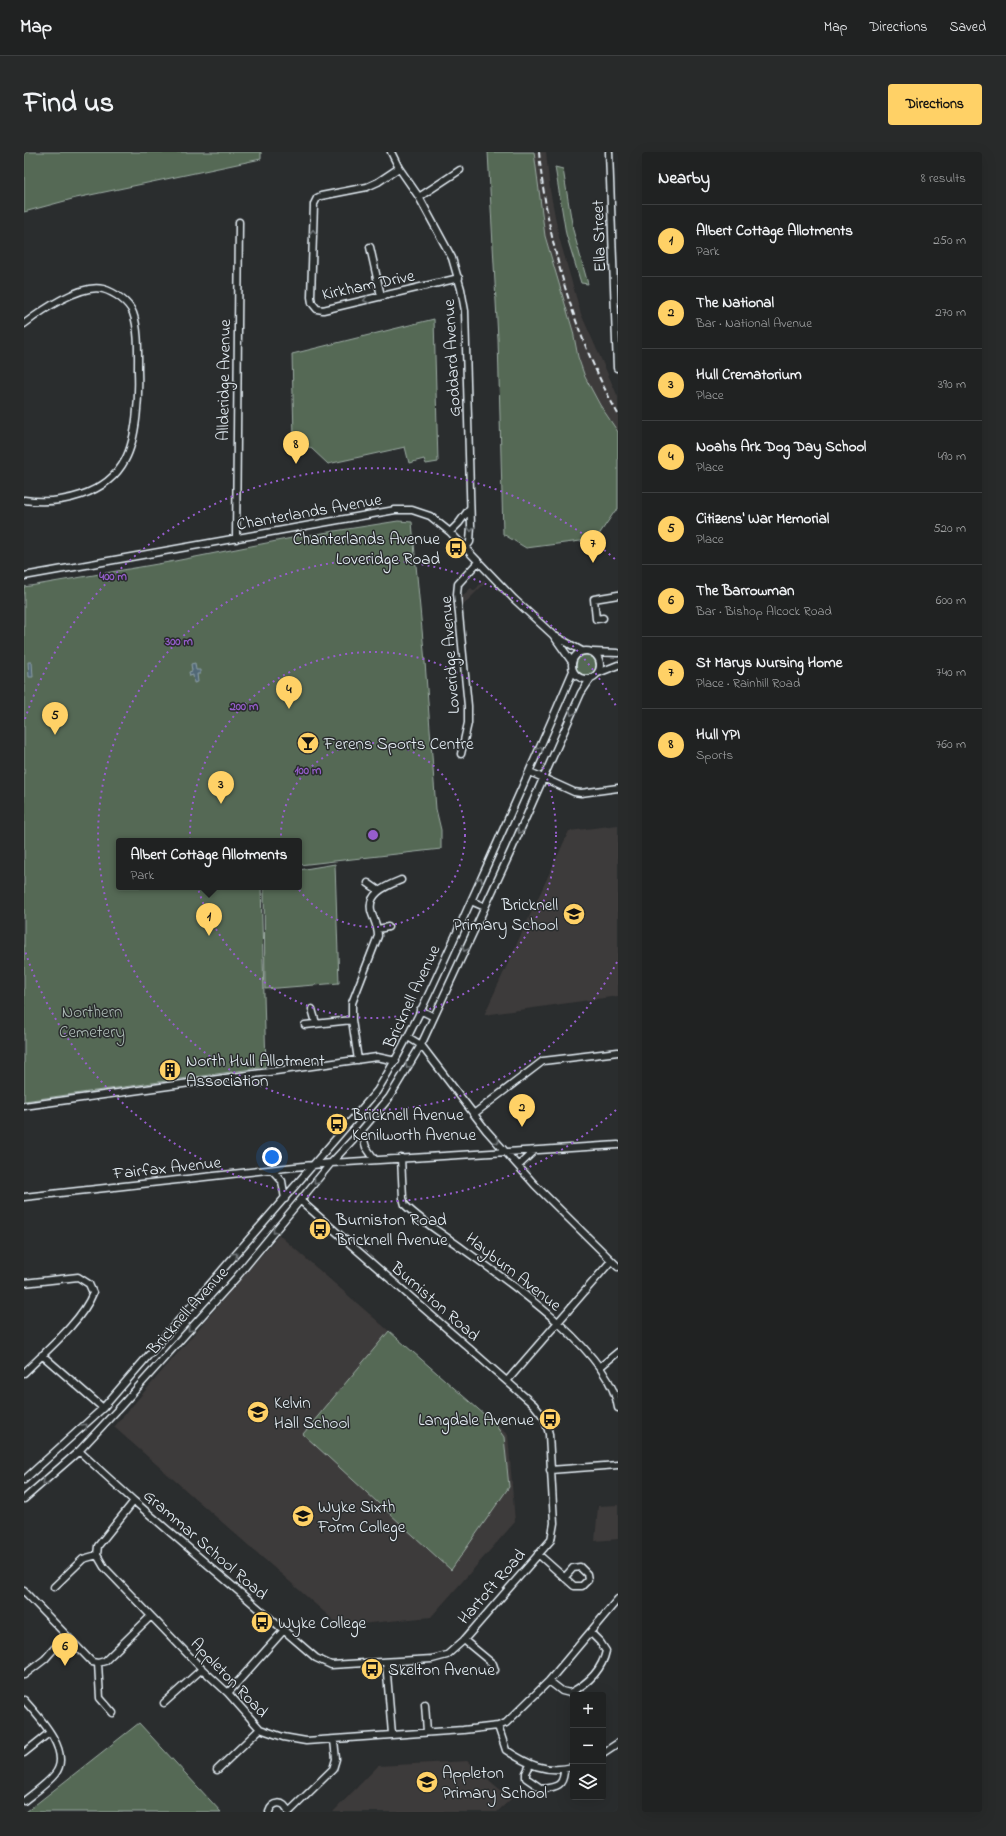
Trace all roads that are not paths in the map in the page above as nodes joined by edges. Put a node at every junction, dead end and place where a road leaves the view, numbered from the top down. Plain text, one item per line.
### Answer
1 (391, 152) edge
2 (609, 152) edge
3 (399, 168) junction
4 (460, 170) dead end
5 (419, 197) junction
6 (239, 222) dead end
7 (370, 247) dead end
8 (459, 278) junction
9 (381, 296) junction
10 (24, 324) edge
11 (617, 352) edge
12 (616, 368) dead end
13 (24, 500) edge
14 (470, 508) junction
15 (450, 532) junction
16 (236, 539) junction
17 (465, 548) junction
18 (478, 562) junction
19 (24, 576) edge
20 (618, 595) edge
21 (603, 618) dead end
22 (553, 635) junction
23 (582, 651) junction
24 (593, 652) junction
25 (618, 652) edge
26 (572, 662) junction
27 (618, 665) edge
28 (573, 671) junction
29 (598, 673) junction
30 (591, 678) junction
31 (461, 754) dead end
32 (530, 772) junction
33 (543, 778) junction
34 (618, 788) edge
35 (401, 880) dead end
36 (368, 883) dead end
37 (378, 890) junction
38 (472, 901) junction
39 (485, 908) junction
40 (388, 927) dead end
41 (378, 929) junction
42 (312, 1009) dead end
43 (420, 1010) junction
44 (434, 1017) junction
45 (352, 1020) junction
46 (316, 1023) junction
47 (305, 1025) dead end
48 (408, 1037) junction
49 (421, 1045) junction
50 (618, 1052) edge
51 (358, 1060) junction
52 (396, 1061) junction
53 (377, 1091) junction
54 (389, 1098) junction
55 (24, 1106) edge
56 (475, 1113) junction
57 (361, 1131) junction
58 (618, 1145) edge
59 (533, 1152) junction
60 (508, 1153) junction
61 (401, 1158) junction
62 (375, 1160) junction
63 (331, 1164) junction
64 (314, 1166) junction
65 (518, 1166) junction
66 (272, 1170) junction
67 (24, 1197) edge
68 (285, 1199) junction
69 (301, 1201) junction
70 (611, 1261) junction
71 (618, 1267) edge
72 (24, 1283) edge
73 (556, 1322) junction
74 (618, 1352) edge
75 (42, 1355) junction
76 (144, 1360) junction
77 (600, 1367) junction
78 (154, 1368) junction
79 (24, 1373) edge
80 (507, 1381) junction
81 (618, 1404) edge
82 (534, 1405) joint
83 (103, 1408) junction
84 (79, 1450) junction
85 (618, 1465) edge
86 (550, 1470) junction
87 (24, 1480) edge
88 (24, 1499) edge
89 (134, 1501) junction
90 (538, 1554) junction
91 (97, 1555) junction
92 (565, 1577) dead end
93 (54, 1587) dead end
94 (24, 1591) edge
95 (618, 1600) edge
96 (151, 1616) junction
97 (284, 1630) junction
98 (591, 1633) junction
99 (66, 1635) junction
100 (464, 1640) junction
101 (316, 1658) joint
102 (386, 1662) junction
103 (95, 1663) junction
104 (202, 1669) junction
105 (495, 1670) dead end
106 (24, 1675) edge
107 (549, 1680) junction
108 (228, 1693) junction
109 (24, 1700) edge
110 (164, 1703) dead end
111 (425, 1704) dead end
112 (113, 1714) dead end
113 (498, 1726) junction
114 (260, 1729) junction
115 (427, 1732) junction
116 (49, 1733) junction
117 (392, 1734) junction
118 (334, 1740) junction
119 (618, 1743) edge
120 (606, 1751) edge
121 (24, 1753) edge
122 (530, 1765) junction
123 (570, 1768) edge
124 (564, 1769) junction
125 (217, 1770) dead end
126 (24, 1801) edge
127 (269, 1812) edge
128 (289, 1812) edge

1 - 3 street, Goddard Avenue
2 - 11 street, Ella Street
3 - 5 street, Goddard Avenue
9 -> 3 street, Kirkham Drive
4 - 5 street
5 - 8 street, Goddard Avenue
6 - 16 street, Allderidge Avenue
7 - 9 street
8 - 9 street, Kirkham Drive
8 - 14 street, Goddard Avenue
10 - 13 street
11 - 12 street, Ella Street
14 - 15 street
14 -> 17 street, Goddard Avenue
15 - 16 street, Chanterlands Avenue
15 - 17 street, Chanterlands Avenue
16 - 19 street, Chanterlands Avenue
17 - 18 street, Chanterlands Avenue
18 - 22 street, Chanterlands Avenue
18 - 31 street, Loveridge Avenue
20 - 21 street
22 - 23 street, Chanterlands Avenue
22 - 26 street, Chanterlands Avenue
23 - 24 street
23 - 26 street
24 - 25 street
24 - 29 street
26 - 28 street
27 - 29 street
28 - 30 street
32 -> 28 street, Bricknell Avenue
29 - 30 street
30 -> 33 street, Bricknell Avenue
32 - 33 street
38 -> 32 street, Bricknell Avenue
33 - 34 street
33 -> 39 street, Bricknell Avenue
35 - 37 street
36 - 37 street
37 - 41 street
38 - 39 street
38 - 43 street, Bricknell Avenue
39 -> 44 street, Bricknell Avenue
40 - 41 street
41 - 45 street
42 - 46 street
43 - 44 street
43 - 48 street, Bricknell Avenue
44 - 49 street, Bricknell Avenue
45 - 46 street
45 - 51 street
46 - 47 street
48 - 49 street
48 - 52 street, Bricknell Avenue
49 -> 54 street, Bricknell Avenue
49 - 56 street
50 - 56 street
51 - 52 street
51 - 55 street
52 - 53 street, Bricknell Avenue
53 - 54 street
53 - 64 street, Bricknell Avenue
54 - 57 street, Bricknell Avenue
56 -> 60 street
57 - 62 street
57 - 63 street, Bricknell Avenue
58 - 59 street, Fairfax Avenue
59 - 60 street, Fairfax Avenue
59 - 65 street
60 - 61 street, Fairfax Avenue
60 - 65 street
61 - 62 street, Fairfax Avenue
61 - 73 street, Hayburn Avenue
62 - 63 street, Fairfax Avenue
63 - 64 street, Fairfax Avenue
63 -> 69 street, Bricknell Avenue
64 - 66 street, Fairfax Avenue
64 - 68 street, Bricknell Avenue
65 - 70 street
66 - 67 street, Fairfax Avenue
66 - 68 street
76 -> 68 street, Bricknell Avenue
69 -> 78 street, Bricknell Avenue
69 - 80 street, Burniston Road
70 - 71 street
70 - 73 street
72 - 75 street
73 - 77 street, Hayburn Avenue
73 - 80 street
74 - 77 street
75 - 79 street
75 - 83 street
76 - 78 street
76 - 83 street, Bricknell Avenue
77 - 81 street, Hayburn Avenue
78 - 84 street, Bricknell Avenue
80 - 82 street, Burniston Road
82 - 86 street, Hartoft Road
87 -> 83 street, Bricknell Avenue
84 -> 88 street, Bricknell Avenue
84 - 89 street, Grammar School Road
85 - 86 street
86 - 90 street, Hartoft Road
89 - 91 street
89 - 97 street, Grammar School Road
90 - 92 street
90 - 100 street, Hartoft Road
91 - 93 street
91 - 96 street, Appleton Road
94 - 99 street
95 - 98 street, Appleton Road
96 - 103 street
96 - 104 street, Appleton Road
97 - 101 street, Grammar School Road
97 - 108 street
98 - 107 street, Appleton Road
98 - 107 street
99 - 103 street
99 - 106 street
100 - 102 street, Hartoft Road
100 - 105 street
101 - 102 street, Hartoft Road
102 - 117 street
103 - 112 street
104 - 108 street, Appleton Road
104 - 110 street
107 - 113 street, Appleton Road
108 - 114 street, Appleton Road
109 - 116 street
111 - 115 street
113 - 115 street, Appleton Road
113 - 122 street
114 - 118 street, Appleton Road
114 - 125 street
115 - 117 street, Appleton Road
116 - 121 street
116 - 126 street
117 - 118 street, Appleton Road
118 - 128 street
119 - 120 street
122 - 124 street
122 - 124 street
123 - 124 street
127 - 128 street

